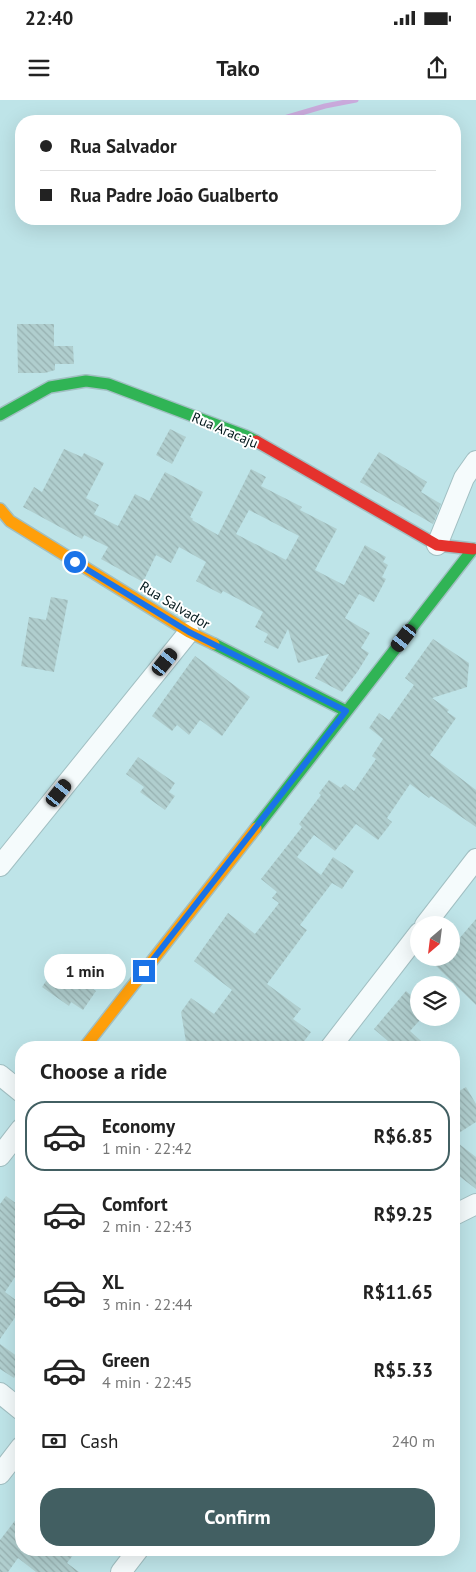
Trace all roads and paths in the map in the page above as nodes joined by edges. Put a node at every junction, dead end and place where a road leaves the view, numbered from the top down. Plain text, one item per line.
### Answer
1 (0, 415) edge
2 (476, 461) edge
3 (0, 509) edge
4 (438, 545) junction
5 (475, 558) edge
6 (189, 632) junction
7 (346, 711) junction
8 (476, 859) edge
9 (0, 866) edge
10 (432, 916) edge
11 (410, 945) edge
12 (89, 1041) edge
13 (335, 1041) edge
14 (0, 1075) edge
15 (15, 1087) edge
16 (15, 1137) edge
17 (0, 1156) edge
18 (476, 1204) edge
19 (460, 1212) edge
20 (0, 1393) edge
21 (15, 1405) edge
22 (15, 1455) edge
23 (0, 1474) edge
24 (133, 1556) edge
25 (121, 1572) edge

1 - 4 street, Rua Aracaju
2 - 4 street
3 - 6 street, Rua Salvador
4 - 5 street, Rua Aracaju
5 - 7 street
6 - 7 street, Rua Salvador
6 - 9 street
7 - 12 street
8 - 10 street
11 - 13 street
14 - 15 street
16 - 17 street
18 - 19 street
20 - 21 street
22 - 23 street
24 - 25 street

